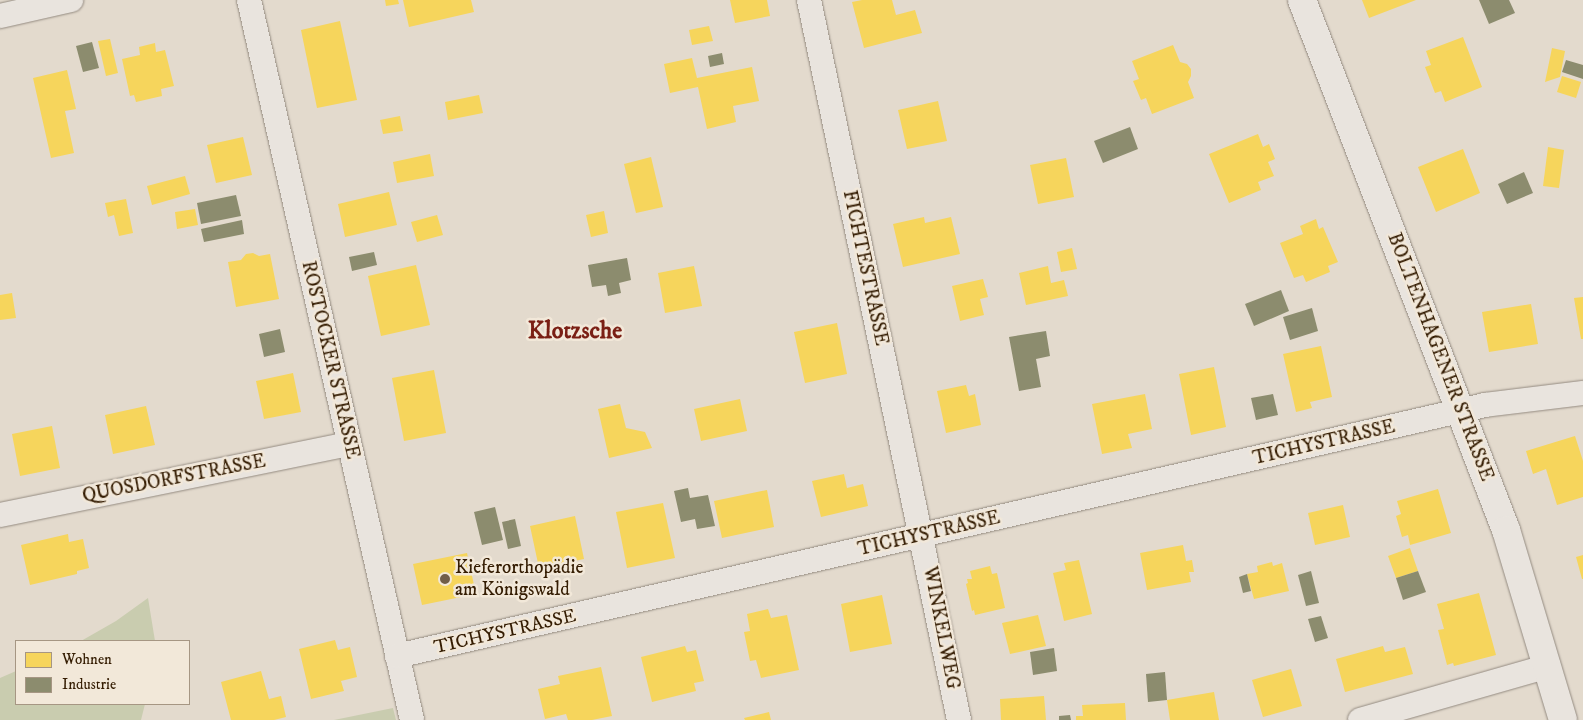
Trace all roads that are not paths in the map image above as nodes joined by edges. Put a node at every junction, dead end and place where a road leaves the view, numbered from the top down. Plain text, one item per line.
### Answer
1 (71, 0) edge
2 (249, 0) edge
3 (809, 0) edge
4 (1302, 0) edge
5 (0, 16) edge
6 (1583, 393) edge
7 (1460, 410) junction
8 (348, 444) junction
9 (0, 515) edge
10 (922, 536) junction
11 (397, 656) junction
12 (1548, 666) junction
13 (412, 720) edge
14 (959, 720) edge
15 (1360, 720) edge
16 (1563, 720) edge

1 - 5 street
2 - 8 street, ROSTOCKER STRASSE
3 - 10 street, FICHTESTRASSE
4 - 7 street, BOLTENHAGENER STRASSE
6 - 7 street, TICHYSTRASSE
7 - 10 street, TICHYSTRASSE
7 - 12 street, BOLTENHAGENER STRASSE
8 - 9 street, QUOSDORFSTRASSE
8 - 11 street, ROSTOCKER STRASSE
10 - 11 street, TICHYSTRASSE
10 - 14 street, WINKELWEG
11 - 13 street, ROSTOCKER STRASSE
12 - 15 street
12 - 16 street, BOLTENHAGENER STRASSE

